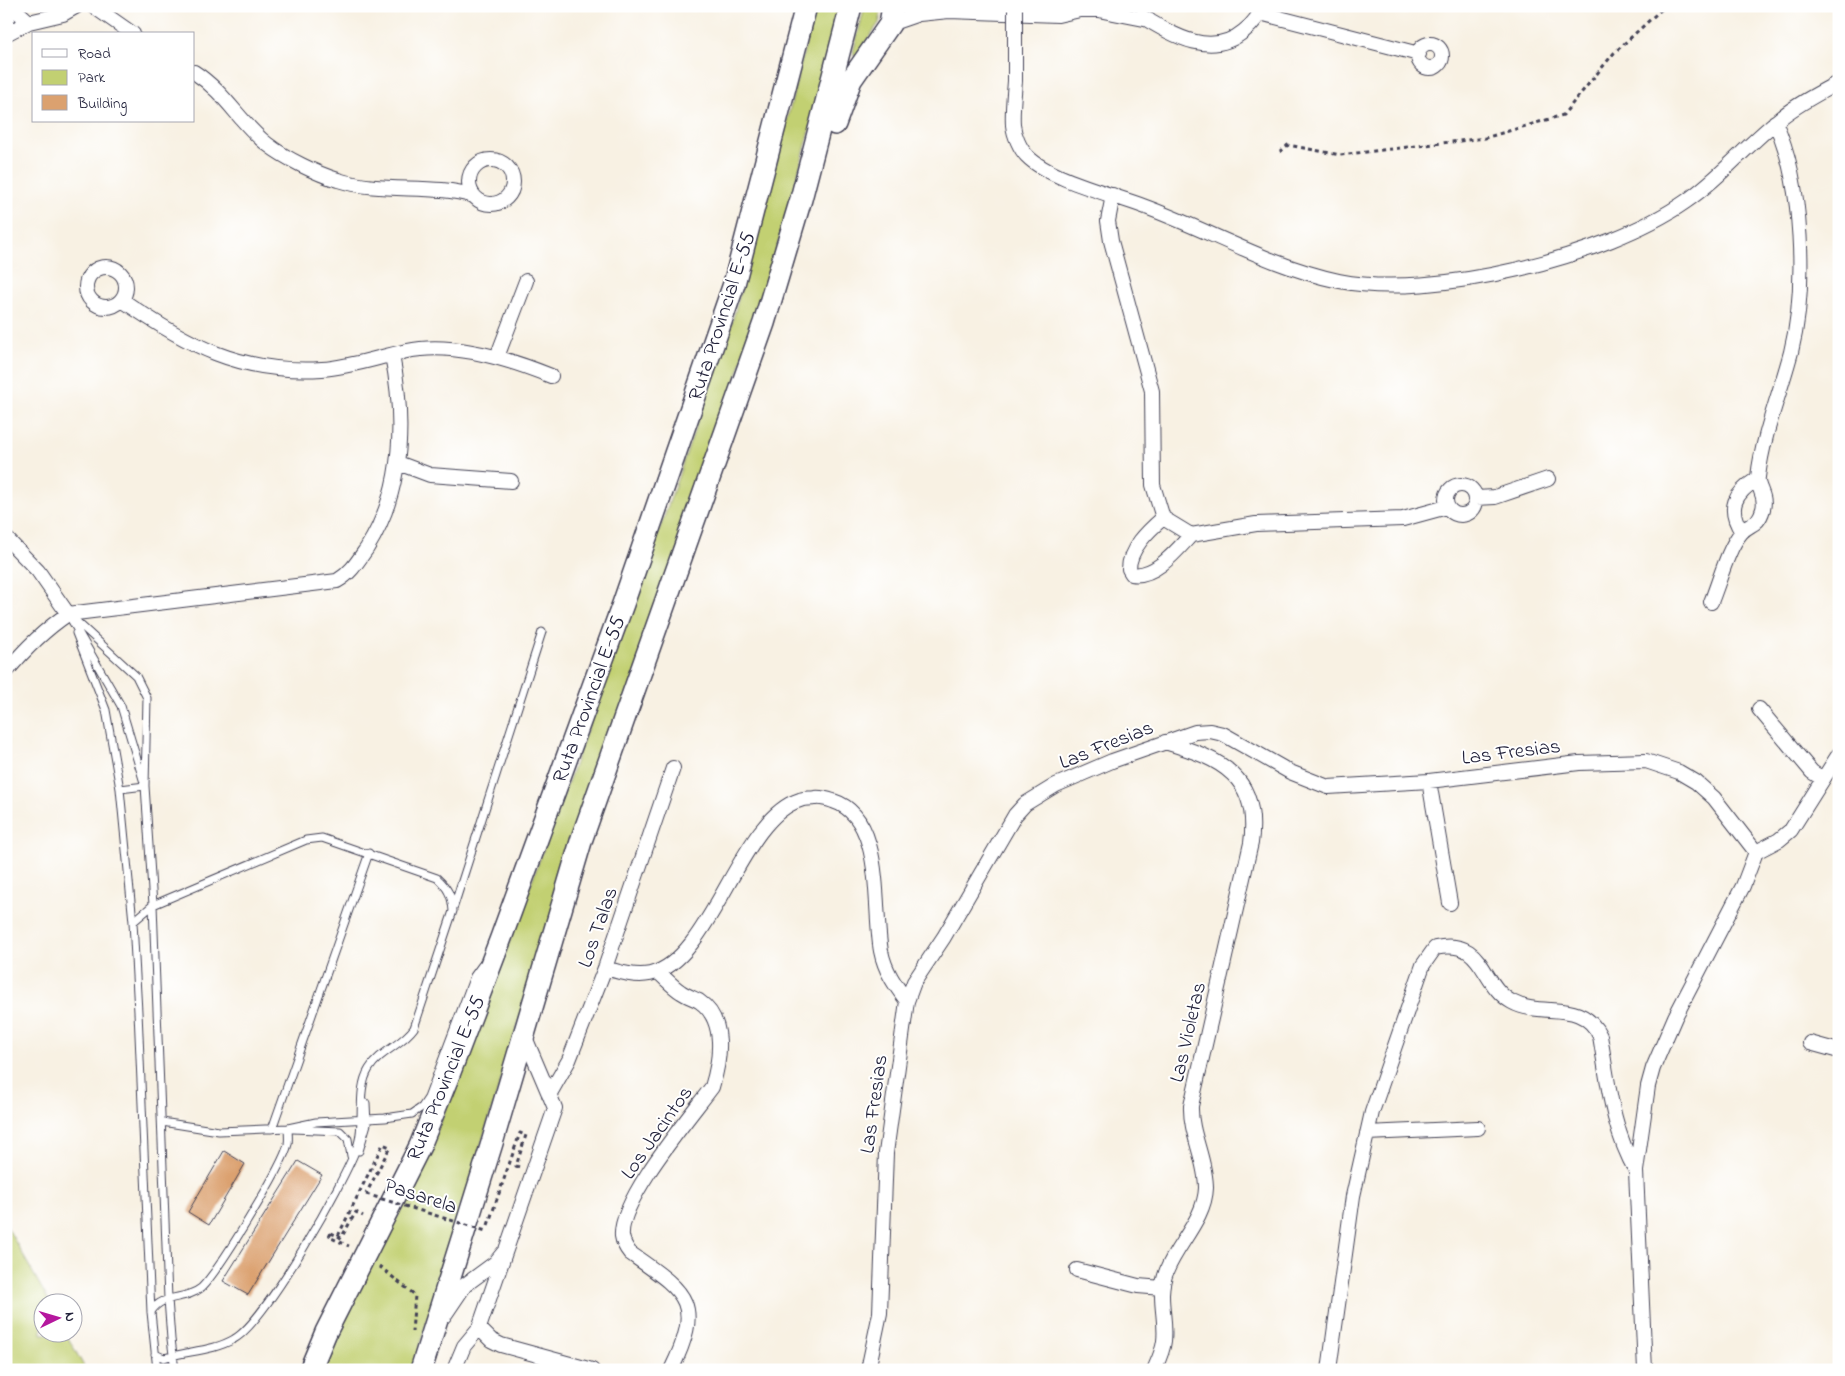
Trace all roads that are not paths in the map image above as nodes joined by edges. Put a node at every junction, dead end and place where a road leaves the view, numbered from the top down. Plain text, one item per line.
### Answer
1 (15, 6) edge
2 (76, 6) edge
3 (93, 6) edge
4 (806, 6) edge
5 (851, 6) edge
6 (1015, 6) edge
7 (1069, 6) edge
8 (1126, 6) edge
9 (1261, 10) edge
10 (891, 15) edge
11 (1058, 15) junction
12 (6, 20) edge
13 (1149, 20) junction
14 (29, 22) junction
15 (130, 32) edge
16 (6, 34) edge
17 (1419, 54) dead end
18 (195, 73) edge
19 (1839, 82) edge
20 (1775, 122) junction
21 (464, 187) junction
22 (1113, 195) junction
23 (526, 281) dead end
24 (122, 300) dead end
25 (764, 323) junction
26 (392, 355) junction
27 (497, 357) junction
28 (551, 376) dead end
29 (398, 463) junction
30 (1548, 478) dead end
31 (1757, 479) junction
32 (511, 481) dead end
33 (1476, 498) junction
34 (1447, 507) junction
35 (1162, 518) junction
36 (1742, 532) junction
37 (1191, 535) junction
38 (6, 538) edge
39 (1711, 602) dead end
40 (68, 614) junction
41 (542, 632) dead end
42 (6, 672) edge
43 (1760, 709) dead end
44 (1165, 742) junction
45 (1839, 754) edge
46 (674, 768) dead end
47 (1823, 779) junction
48 (1430, 781) junction
49 (145, 786) junction
50 (120, 789) junction
51 (369, 852) junction
52 (1756, 852) junction
53 (1450, 902) dead end
54 (153, 905) junction
55 (453, 911) junction
56 (133, 922) junction
57 (501, 938) junction
58 (605, 968) junction
59 (658, 972) junction
60 (908, 1001) junction
61 (524, 1035) junction
62 (1810, 1043) dead end
63 (1839, 1050) edge
64 (549, 1095) junction
65 (365, 1120) junction
66 (162, 1122) junction
67 (288, 1128) junction
68 (1478, 1128) dead end
69 (272, 1129) junction
70 (1367, 1133) junction
71 (350, 1161) junction
72 (1636, 1171) junction
73 (509, 1245) junction
74 (1077, 1270) dead end
75 (1162, 1288) junction
76 (168, 1299) junction
77 (151, 1312) junction
78 (479, 1328) junction
79 (420, 1342) junction
80 (155, 1354) junction
81 (172, 1355) junction
82 (156, 1370) edge
83 (175, 1370) edge
84 (310, 1370) edge
85 (421, 1370) edge
86 (454, 1370) edge
87 (592, 1370) edge
88 (672, 1370) edge
89 (868, 1370) edge
90 (1154, 1370) edge
91 (1329, 1370) edge
92 (1646, 1370) edge

1 - 12 street
1 - 14 street
2 - 14 street
3 - 15 street
4 - 57 main road, Ruta Provincial E-55
5 - 25 main road, Ruta Provincial E-55
6 - 22 street, bridge
7 - 11 street
8 - 13 street
9 - 13 street
9 - 17 street
10 - 11 street
10 - 25 main road
11 - 13 street
14 - 16 street
18 - 21 street
19 - 20 street
20 - 22 street
20 - 31 street
21 - 21 street
22 - 35 street
23 - 27 street
24 - 26 street
25 - 61 main road, Ruta Provincial E-55
26 - 27 street
26 - 29 street
27 - 28 street
29 - 32 street
29 - 40 street
30 - 33 street
31 - 36 street
31 - 36 street
33 - 34 street
33 - 34 street
34 - 37 street
35 - 37 street
35 - 37 street
36 - 39 street
38 - 40 street
40 - 42 street
40 - 49 lane
40 - 49 lane
40 - 50 lane
41 - 55 lane
43 - 47 street
44 - 48 street, Las Fresias
44 - 60 street, Las Fresias
44 - 75 street, Las Violetas
45 - 47 street
46 - 58 street, Los Talas
47 - 52 street
48 - 52 street, Las Fresias
48 - 53 street
49 - 50 lane
49 - 54 lane
50 - 56 lane
51 - 54 lane
51 - 55 lane
51 - 69 lane
52 - 72 street
54 - 56 lane
54 - 66 lane
55 - 65 lane
56 - 77 lane
57 - 65 lane
57 - 84 main road, Ruta Provincial E-55
58 - 59 street
58 - 64 street, Los Talas
59 - 60 street
59 - 88 street, Los Jacintos
60 - 89 street, Las Fresias
61 - 64 street
61 - 79 main road, Ruta Provincial E-55
62 - 63 street
64 - 73 street
65 - 67 lane
65 - 71 lane
65 - 71 lane
66 - 69 lane
66 - 76 lane
67 - 69 lane
67 - 71 lane
67 - 76 lane
68 - 70 street
70 - 72 street
70 - 91 street
71 - 81 lane
72 - 92 street
73 - 78 street
73 - 79 street
74 - 75 street
75 - 90 street, Las Violetas
76 - 77 lane
76 - 81 lane
77 - 80 lane
78 - 86 street
78 - 87 street
79 - 85 main road, Ruta Provincial E-55
80 - 81 lane
80 - 82 lane
81 - 83 lane

